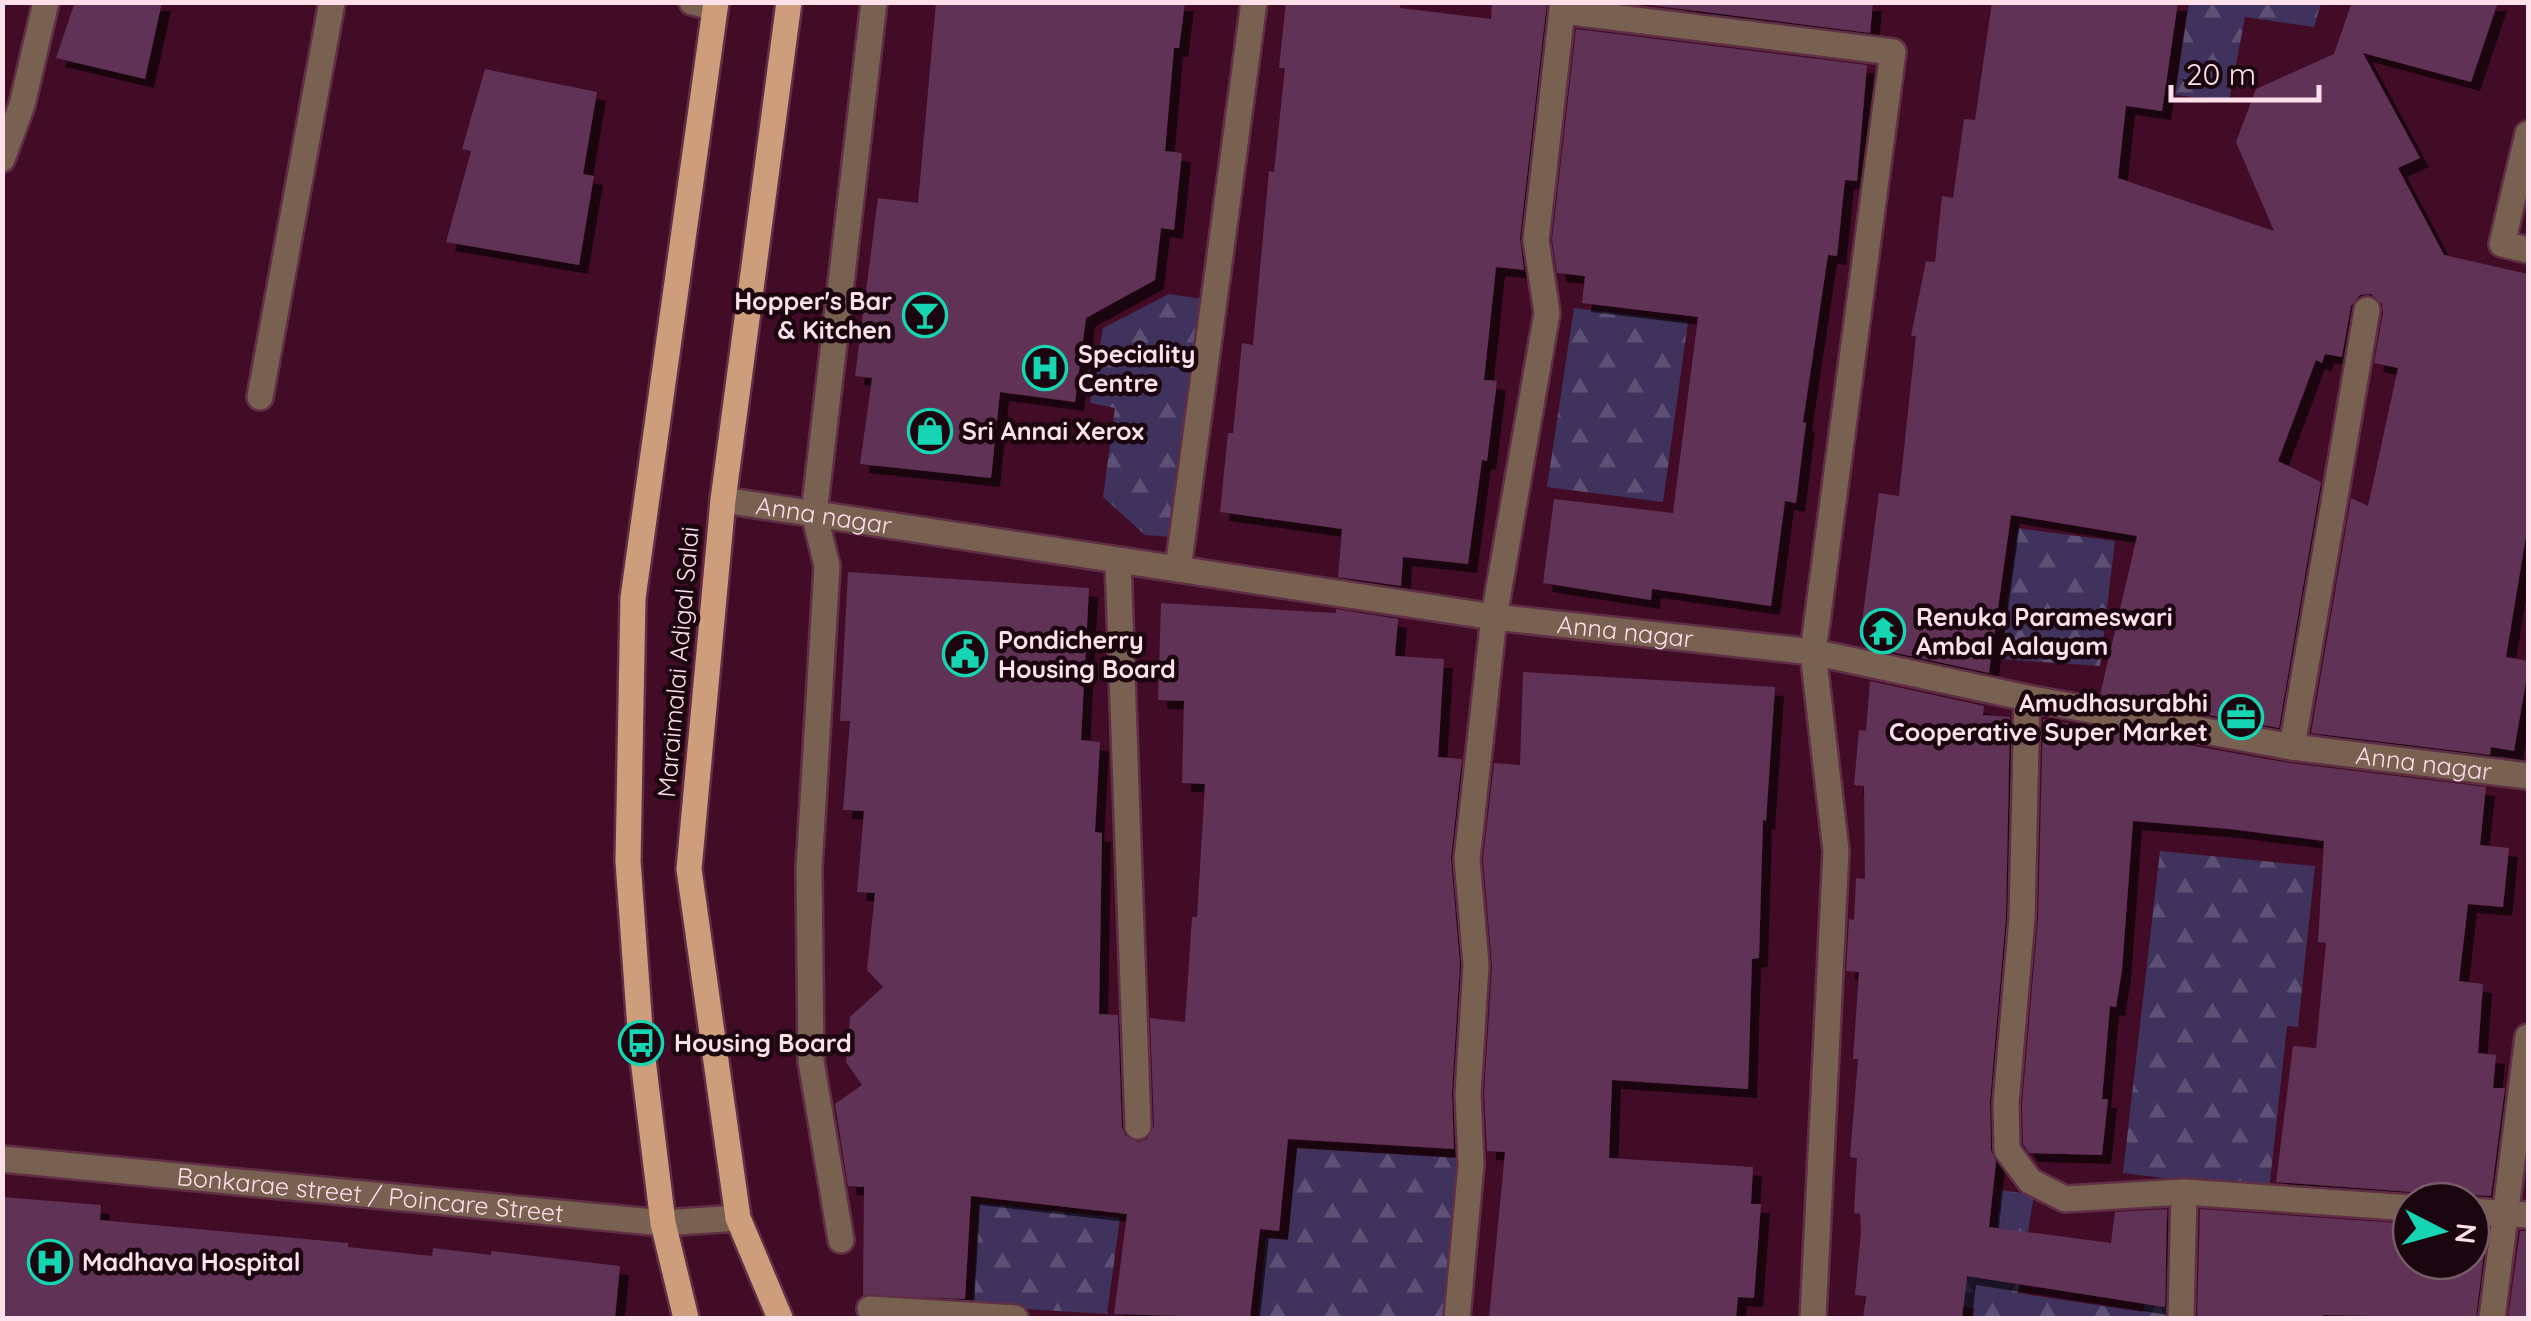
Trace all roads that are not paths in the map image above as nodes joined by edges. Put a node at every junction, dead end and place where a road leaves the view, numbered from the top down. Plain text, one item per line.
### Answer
1 (46, 2) edge
2 (332, 2) edge
3 (789, 2) edge
4 (874, 2) edge
5 (1254, 2) edge
6 (708, 4) edge
7 (1563, 7) edge
8 (2528, 134) edge
9 (2, 159) edge
10 (2528, 250) edge
11 (2368, 310) dead end
12 (260, 397) dead end
13 (723, 500) junction
14 (814, 512) junction
15 (1118, 562) junction
16 (1178, 569) junction
17 (1494, 616) junction
18 (1813, 652) junction
19 (2026, 698) junction
20 (2292, 747) junction
21 (2528, 776) edge
22 (2528, 1037) edge
23 (1138, 1126) dead end
24 (2, 1159) edge
25 (2184, 1192) junction
26 (2391, 1207) edge
27 (2491, 1212) edge
28 (2516, 1214) edge
29 (738, 1218) junction
30 (664, 1223) junction
31 (840, 1240) dead end
32 (870, 1308) dead end
33 (686, 1318) edge
34 (780, 1318) edge
35 (1016, 1318) edge
36 (1457, 1318) edge
37 (1813, 1318) edge
38 (2181, 1318) edge
39 (2492, 1318) edge

1 - 9 street
2 - 12 street
3 - 13 main road, Maraimalai Adigal Salai
4 - 14 street
5 - 16 street
6 - 30 main road, Maraimalai Adigal Salai
7 - 17 street
7 - 18 street
8 - 10 street
11 - 20 street
13 - 14 street, Anna nagar
13 - 29 main road, Maraimalai Adigal Salai
14 - 15 street, Anna nagar
14 - 31 street
15 - 16 street, Anna nagar
15 - 23 street
16 - 17 street, Anna nagar
17 - 18 street, Anna nagar
17 - 36 street
18 - 19 street, Anna nagar
18 - 37 street
19 - 20 street, Anna nagar
19 - 25 street
20 - 21 street, Anna nagar
22 - 28 street
24 - 30 street, Bonkarae street / Poincare Street
25 - 26 street
25 - 38 street
27 - 28 street
28 - 39 street
29 - 30 street, Bonkarae street / Poincare Street
29 - 34 main road, Maraimalai Adigal Salai
30 - 33 main road, Maraimalai Adigal Salai
32 - 35 street

